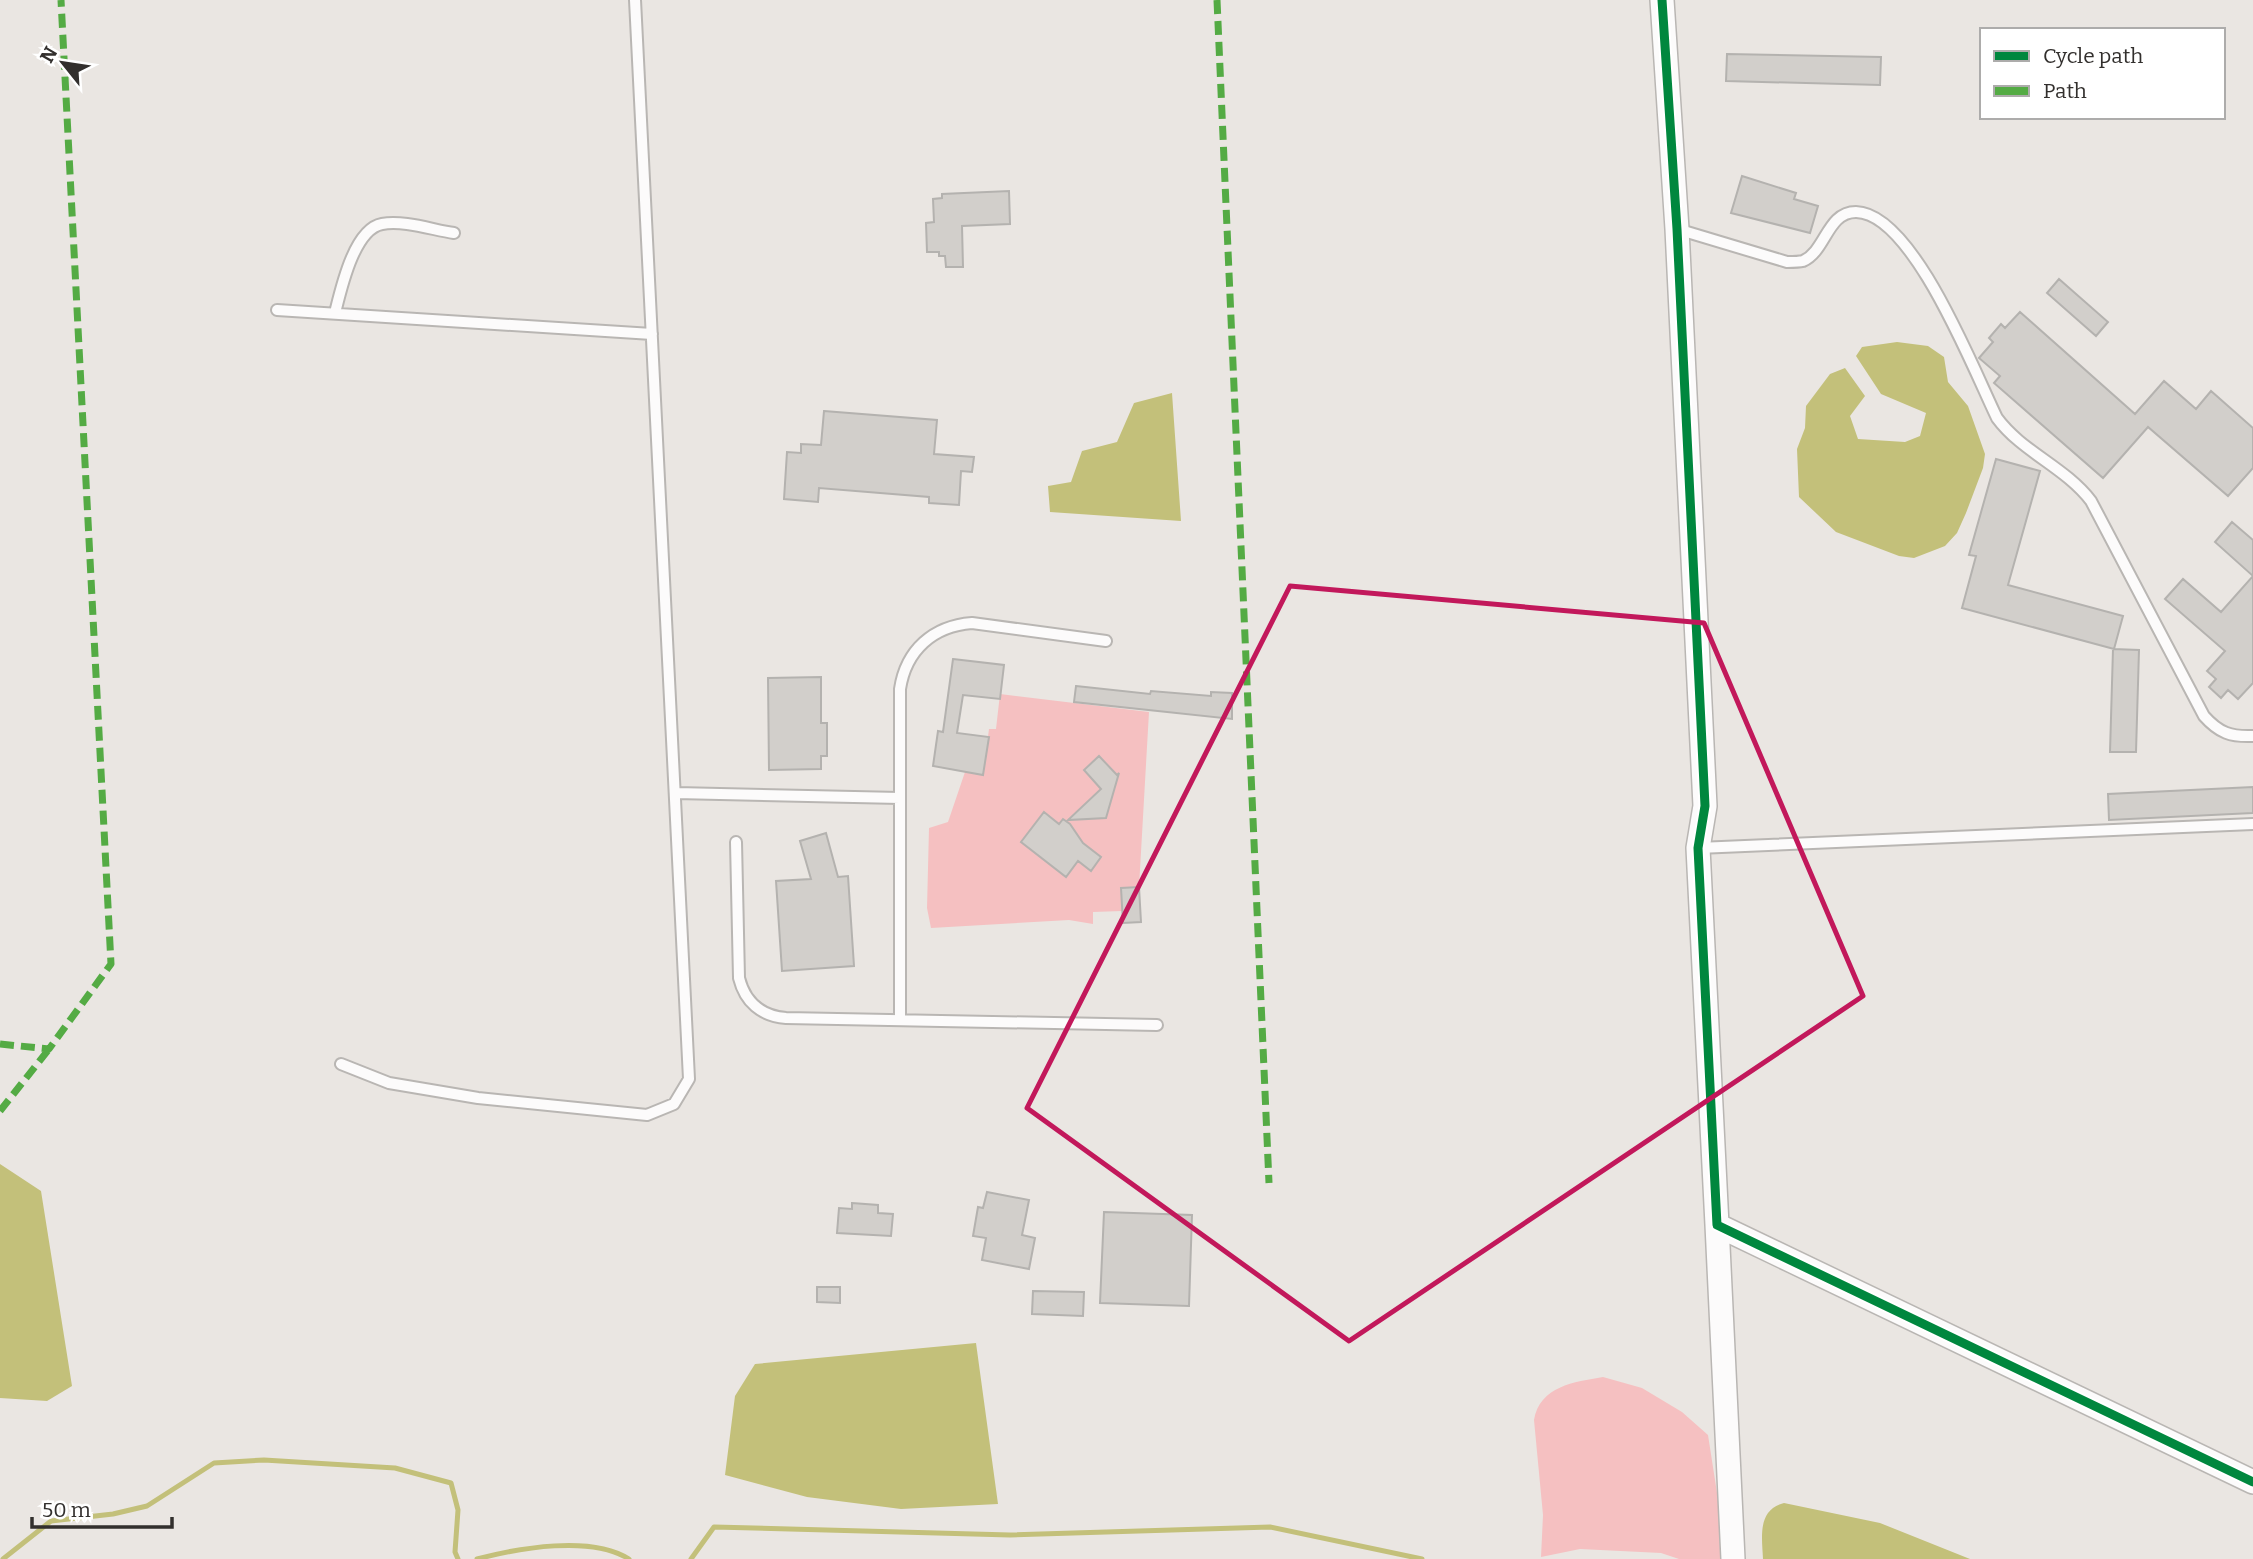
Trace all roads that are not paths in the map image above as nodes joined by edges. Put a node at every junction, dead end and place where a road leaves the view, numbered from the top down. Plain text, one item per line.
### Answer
1 (635, 0) edge
2 (1662, 0) edge
3 (1676, 229) junction
4 (454, 233) dead end
5 (277, 310) dead end
6 (335, 313) junction
7 (652, 334) junction
8 (1105, 641) dead end
9 (2253, 736) edge
10 (676, 793) junction
11 (900, 798) junction
12 (2253, 824) edge
13 (736, 842) dead end
14 (1698, 848) junction
15 (900, 1020) junction
16 (1157, 1025) dead end
17 (341, 1064) dead end
18 (1717, 1225) junction
19 (2253, 1482) edge
20 (1733, 1559) edge

1 - 7 lane
2 - 3 street
3 - 9 lane
3 - 14 street
4 - 6 lane
5 - 6 lane
6 - 7 lane
7 - 10 lane
8 - 11 lane
10 - 11 lane
10 - 17 lane
11 - 15 lane
12 - 14 lane
13 - 15 lane
14 - 18 street
15 - 16 lane
18 - 19 street
18 - 20 street

